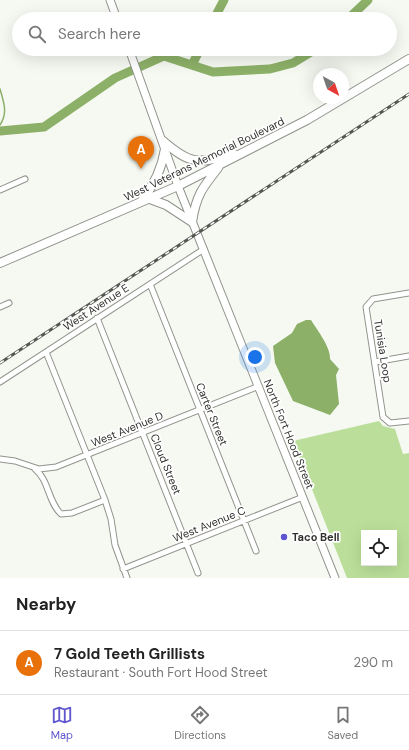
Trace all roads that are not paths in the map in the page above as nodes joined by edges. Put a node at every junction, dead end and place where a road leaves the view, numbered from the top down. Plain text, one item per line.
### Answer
1 (110, 0) edge
2 (114, 12) edge
3 (132, 56) edge
4 (409, 59) edge
5 (164, 145) junction
6 (248, 151) junction
7 (219, 165) junction
8 (25, 179) dead end
9 (178, 186) junction
10 (0, 190) edge
11 (150, 199) junction
12 (140, 203) junction
13 (192, 222) junction
14 (204, 250) junction
15 (0, 263) edge
16 (150, 284) junction
17 (409, 293) edge
18 (9, 303) dead end
19 (0, 307) edge
20 (97, 318) junction
21 (46, 352) junction
22 (409, 356) edge
23 (375, 362) junction
24 (0, 382) edge
25 (259, 386) junction
26 (200, 410) junction
27 (409, 421) edge
28 (143, 434) junction
29 (87, 455) junction
30 (0, 459) edge
31 (33, 467) junction
32 (303, 497) junction
33 (105, 500) junction
34 (244, 521) junction
35 (187, 544) junction
36 (256, 551) dead end
37 (123, 569) junction
38 (198, 573) dead end
39 (127, 578) edge
40 (335, 578) edge

1 - 2 main road
3 - 5 main road, North Fort Hood Street
4 - 6 main road, West Veterans Memorial Boulevard
5 - 6 main road
5 - 9 main road, North Fort Hood Street
5 - 12 main road
6 - 7 main road, West Veterans Memorial Boulevard
7 - 9 main road, West Veterans Memorial Boulevard
7 - 13 main road
8 - 10 street
9 - 11 main road, West Veterans Memorial Boulevard
9 - 13 main road, North Fort Hood Street
11 - 12 main road, West Veterans Memorial Boulevard
11 - 13 main road
12 - 15 main road, West Veterans Memorial Boulevard
13 - 14 main road, North Fort Hood Street
14 - 16 street, West Avenue E
14 - 25 main road, North Fort Hood Street
16 - 20 street, West Avenue E
16 - 26 street, Carter Street
17 - 23 street, Tunisia Loop
18 - 19 street
20 - 21 street, West Avenue E
20 - 28 street, Cloud Street
21 - 24 street, West Avenue E
21 - 29 street
22 - 23 street
23 - 27 street, Tunisia Loop
25 - 26 street, West Avenue D
25 - 32 main road, North Fort Hood Street
26 - 28 street, West Avenue D
26 - 34 street, Carter Street
28 - 29 street, West Avenue D
28 - 35 street, Cloud Street
29 - 31 street, West Avenue D
29 - 33 street
30 - 31 street, West Avenue D
31 - 33 street
32 - 34 street, West Avenue C
32 - 40 main road, North Fort Hood Street
33 - 37 street
34 - 35 street, West Avenue C
34 - 36 street, Carter Street
35 - 37 street, West Avenue C
35 - 38 street, Cloud Street
37 - 39 street

